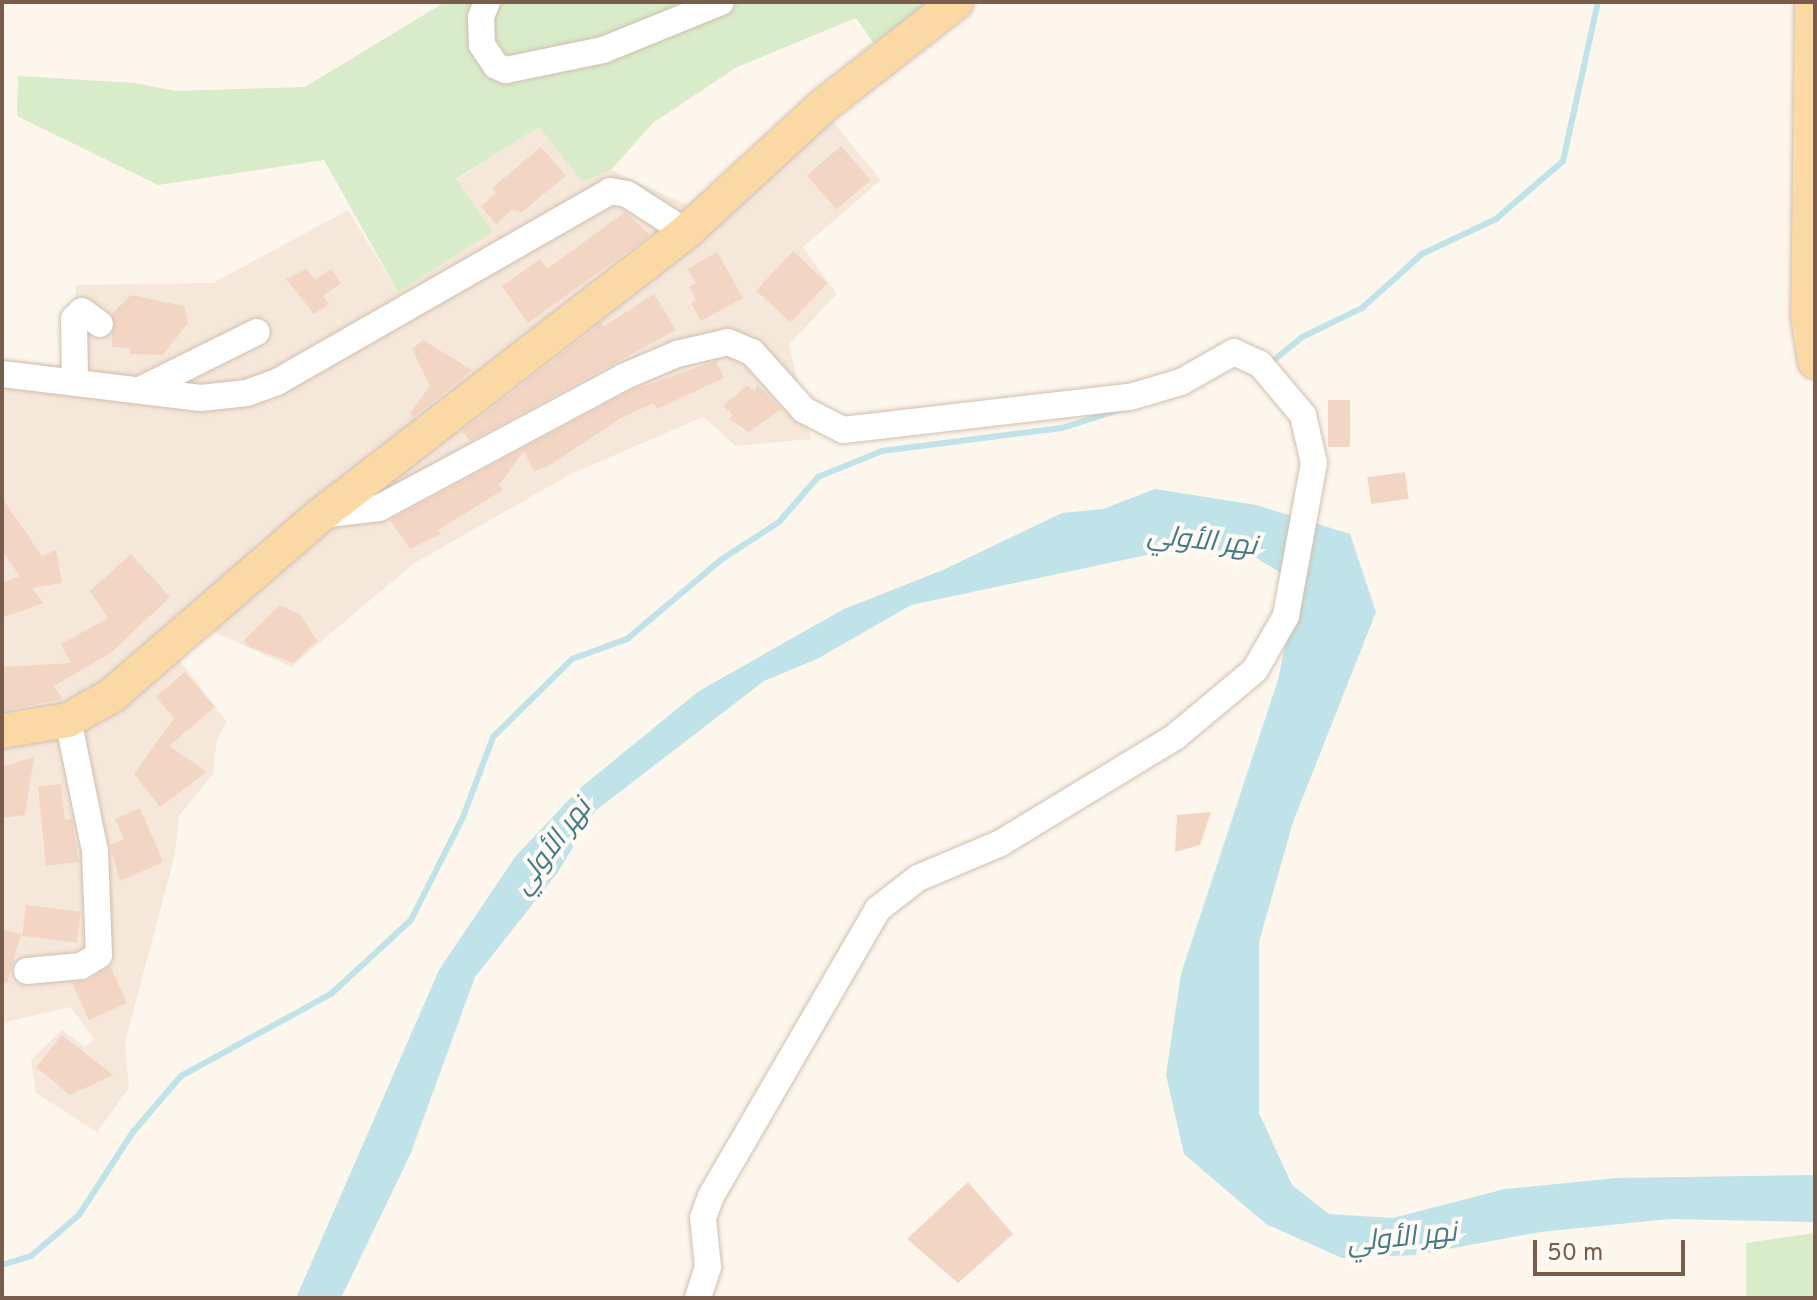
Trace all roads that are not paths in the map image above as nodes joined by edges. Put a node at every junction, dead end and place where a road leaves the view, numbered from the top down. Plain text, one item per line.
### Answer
1 (487, 2) edge
2 (721, 2) edge
3 (956, 2) edge
4 (1812, 2) edge
5 (686, 232) junction
6 (100, 324) dead end
7 (257, 332) dead end
8 (1815, 361) edge
9 (2, 374) edge
10 (75, 383) junction
11 (138, 391) junction
12 (321, 515) junction
13 (68, 720) junction
14 (2, 731) edge
15 (27, 971) dead end
16 (698, 1298) edge

1 - 2 street
3 - 5 main road
4 - 8 main road
5 - 11 street
5 - 12 main road
6 - 10 street
7 - 11 street
9 - 10 street
10 - 11 street
12 - 13 main road
12 - 16 street
13 - 14 main road
13 - 15 street

